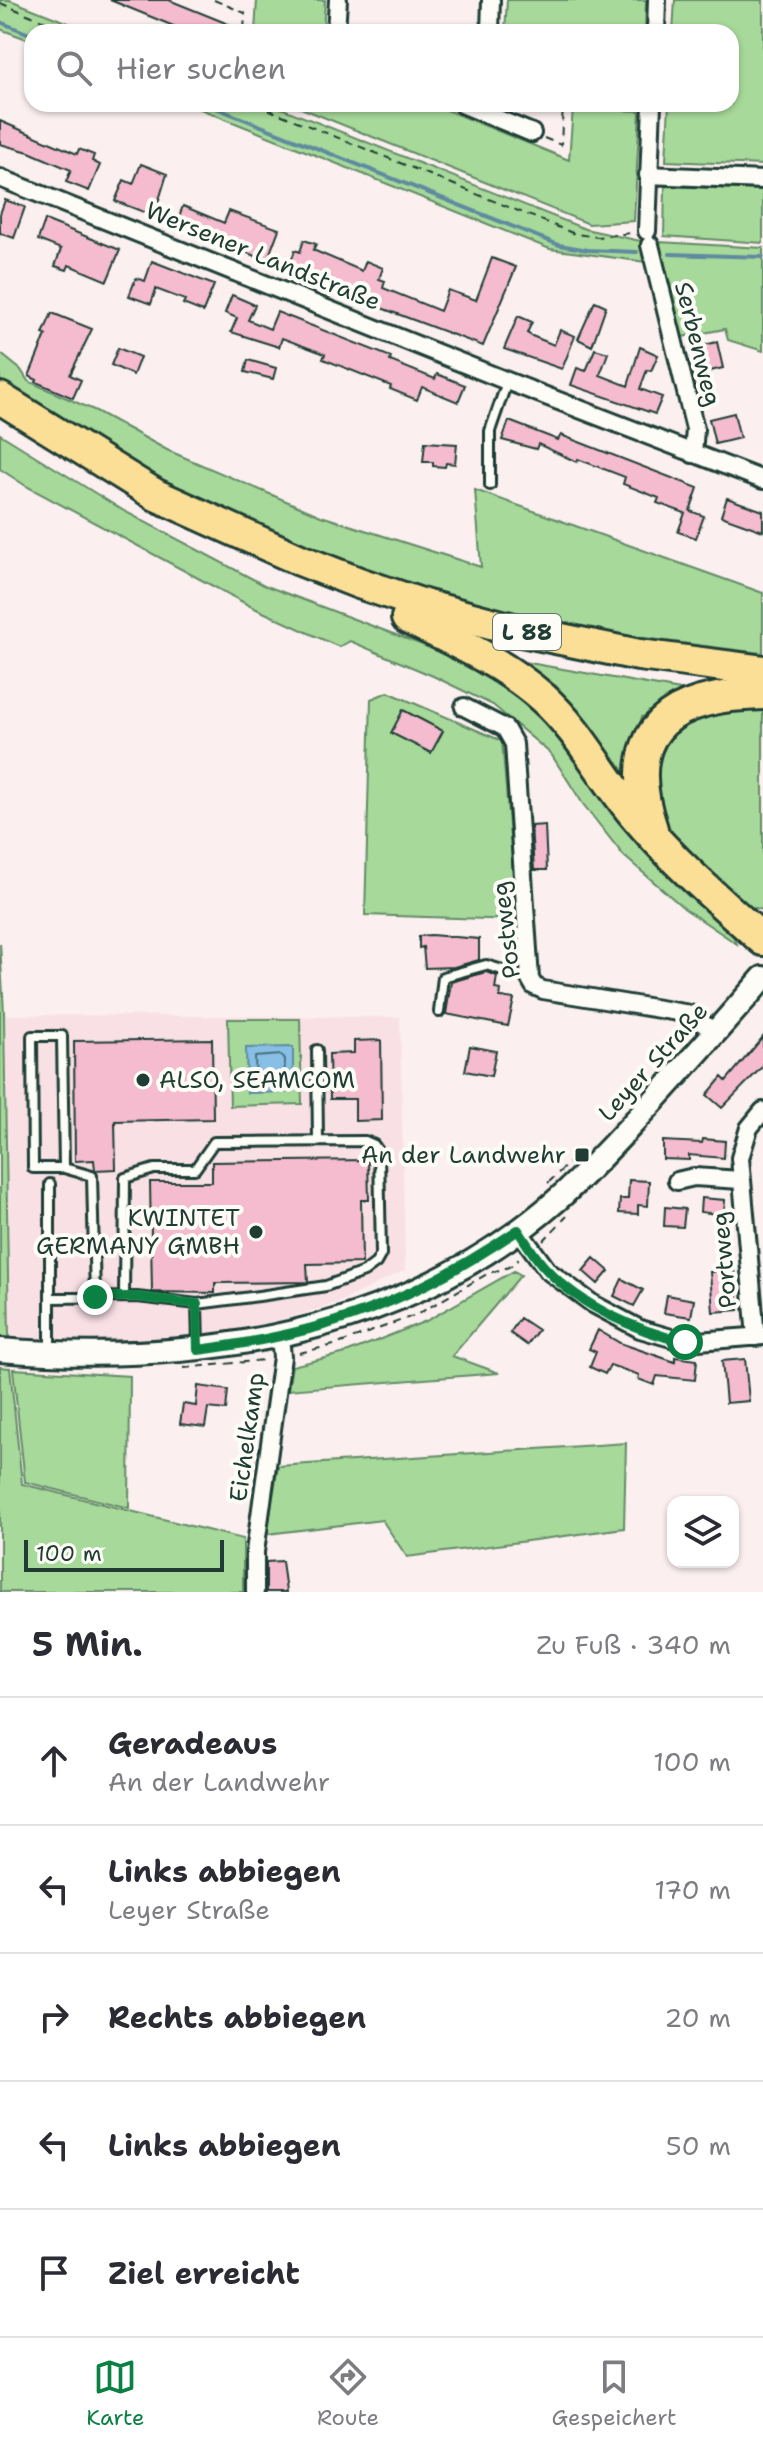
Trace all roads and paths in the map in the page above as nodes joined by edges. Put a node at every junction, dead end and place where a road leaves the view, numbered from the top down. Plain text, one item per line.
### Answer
1 (214, 0) edge
2 (338, 0) edge
3 (491, 0) edge
4 (657, 0) edge
5 (0, 3) edge
6 (52, 24) edge
7 (244, 24) edge
8 (336, 24) edge
9 (490, 24) edge
10 (656, 24) edge
11 (275, 112) edge
12 (492, 112) edge
13 (563, 112) edge
14 (652, 112) edge
15 (532, 133) joint
16 (648, 175) junction
17 (0, 178) edge
18 (763, 180) edge
19 (648, 238) junction
20 (507, 381) junction
21 (0, 398) edge
22 (0, 419) edge
23 (693, 454) junction
24 (763, 480) edge
25 (490, 485) dead end
26 (407, 618) junction
27 (763, 671) edge
28 (763, 692) edge
29 (464, 707) dead end
30 (655, 839) junction
31 (756, 928) edge
32 (763, 978) edge
33 (530, 979) junction
34 (439, 1012) dead end
35 (716, 1033) junction
36 (317, 1050) dead end
37 (763, 1111) edge
38 (318, 1141) junction
39 (578, 1154) dead end
40 (64, 1168) junction
41 (741, 1180) junction
42 (677, 1181) dead end
43 (50, 1184) dead end
44 (545, 1186) dead end
45 (518, 1230) junction
46 (95, 1297) junction
47 (124, 1297) junction
48 (50, 1298) junction
49 (197, 1304) junction
50 (759, 1336) edge
51 (280, 1337) junction
52 (0, 1350) edge
53 (50, 1354) junction
54 (184, 1354) junction
55 (255, 1592) edge

1 - 7 path
2 - 8 street
3 - 9 street
4 - 10 street
5 - 6 path
11 - 19 path
12 - 15 street
13 - 15 path
14 - 16 street, Serbenweg
16 - 18 street
16 - 19 street, Serbenweg
17 - 20 street, Wersener Landstraße
19 - 23 street, Serbenweg
20 - 23 street, Wersener Landstraße
20 - 25 lane
21 - 27 highway, L 88
22 - 26 highway, L 88
23 - 24 street, Wersener Landstraße
26 - 28 highway, L 88
26 - 30 highway
28 - 30 highway
29 - 33 street, Postweg
30 - 31 highway
32 - 35 street, Leyer Straße
33 - 34 lane
33 - 35 street, Postweg
35 - 45 street, Leyer Straße
36 - 38 lane
37 - 41 street, Portweg
38 - 47 lane
38 - 49 lane
39 - 44 path
40 - 40 lane
40 - 46 lane
41 - 42 street, Portweg
41 - 50 street, Portweg
43 - 48 lane
45 - 50 street
45 - 51 street, Leyer Straße
46 - 47 lane
46 - 48 lane
47 - 49 lane
48 - 53 lane
49 - 54 lane
51 - 54 street, Leyer Straße
51 - 55 street, Eichelkamp
52 - 53 street, Leyer Straße
53 - 54 street, Leyer Straße

